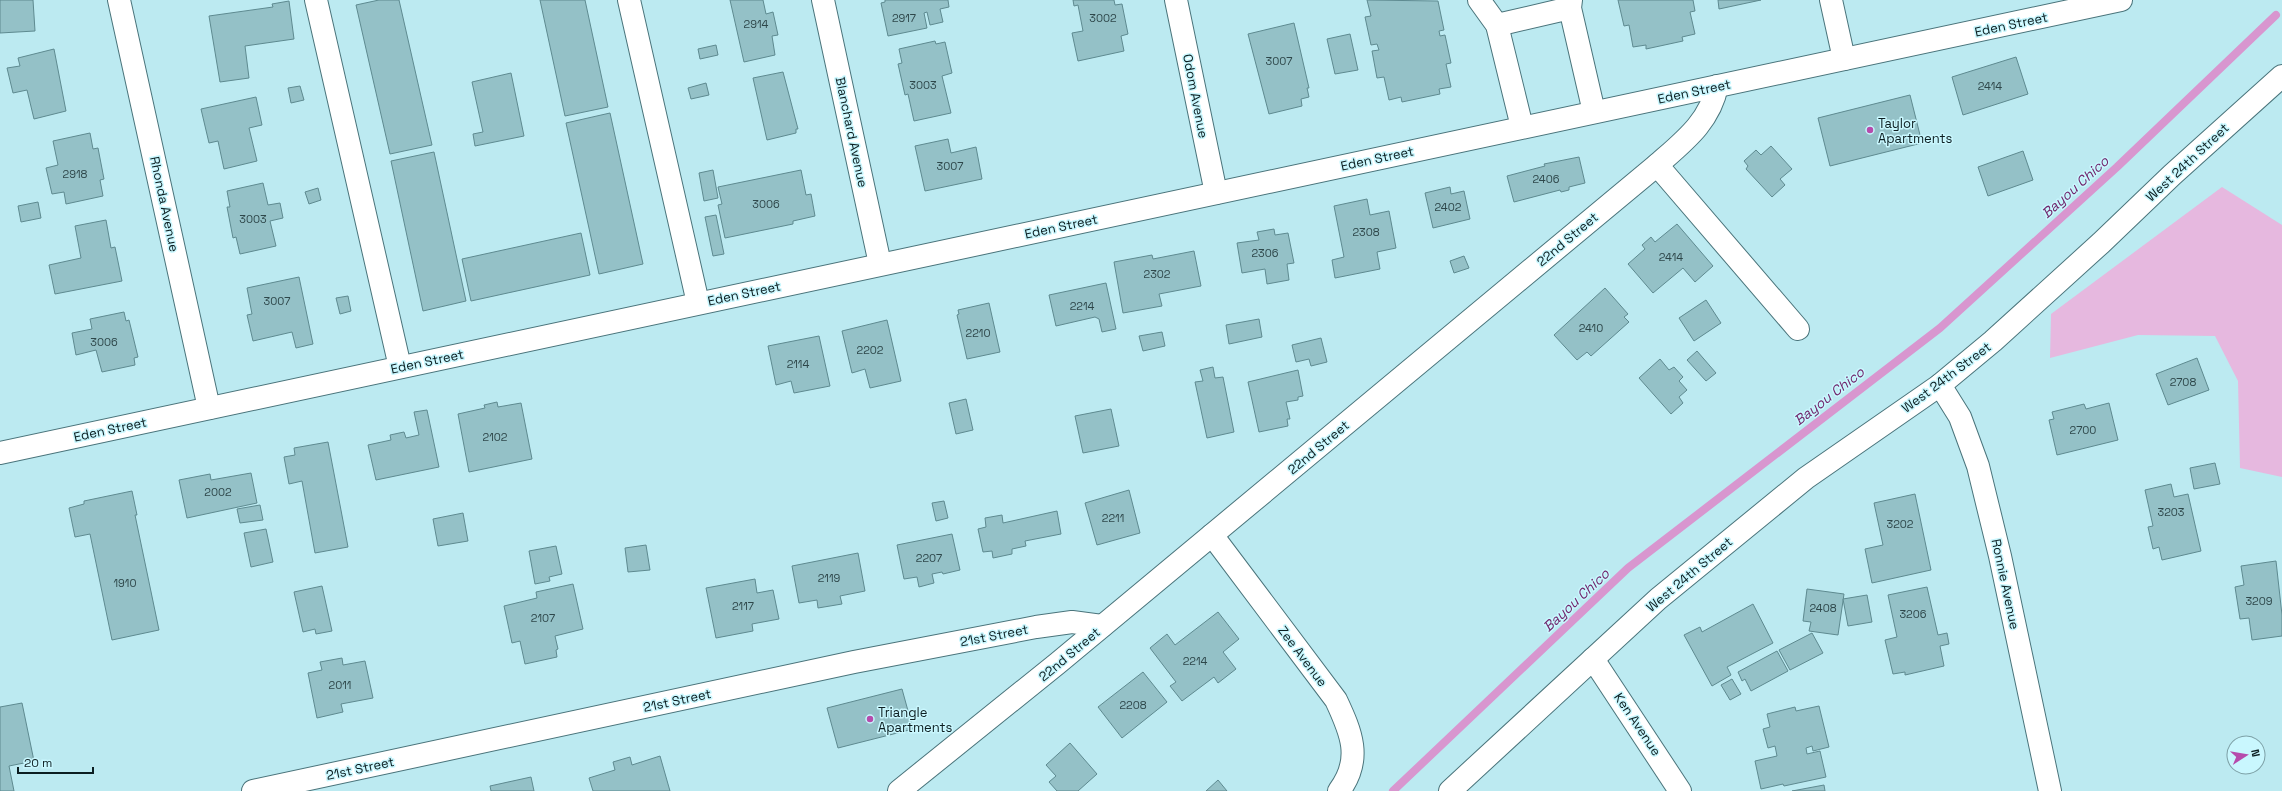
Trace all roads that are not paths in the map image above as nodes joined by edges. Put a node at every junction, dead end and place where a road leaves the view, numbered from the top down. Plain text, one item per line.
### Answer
1 (119, 0) edge
2 (316, 0) edge
3 (629, 0) edge
4 (823, 0) edge
5 (1176, 0) edge
6 (1479, 0) edge
7 (1831, 0) edge
8 (2121, 0) edge
9 (1571, 4) edge
10 (1497, 25) junction
11 (1844, 59) junction
12 (2282, 76) edge
13 (1717, 86) junction
14 (1594, 112) junction
15 (1522, 127) junction
16 (1657, 165) junction
17 (1216, 193) junction
18 (880, 264) junction
19 (698, 303) junction
20 (1798, 329) dead end
21 (400, 367) junction
22 (1940, 385) junction
23 (209, 408) junction
24 (0, 453) edge
25 (1212, 535) junction
26 (1102, 626) junction
27 (1593, 659) junction
28 (253, 791) edge
29 (900, 791) edge
30 (1339, 791) edge
31 (1450, 791) edge
32 (1680, 791) edge
33 (2050, 791) edge

1 - 23 street, Rhonda Avenue
2 - 21 street
3 - 19 street
4 - 18 street, Blanchard Avenue
5 - 17 street, Odom Avenue
6 - 10 street
7 - 11 street
8 - 11 street, Eden Street
9 - 10 street
9 - 14 street
10 - 15 street
11 - 13 street, Eden Street
12 - 22 street, West 24th Street
13 - 14 street, Eden Street
13 - 16 street, 22nd Street
14 - 15 street, Eden Street
15 - 17 street, Eden Street
16 - 20 street
16 - 25 street, 22nd Street
17 - 18 street, Eden Street
18 - 19 street, Eden Street
19 - 21 street, Eden Street
21 - 23 street, Eden Street
22 - 27 street, West 24th Street
22 - 33 street, Ronnie Avenue
23 - 24 street, Eden Street
25 - 26 street, 22nd Street
25 - 30 street, Zee Avenue
26 - 28 street, 21st Street
26 - 29 street, 22nd Street
27 - 31 street, West 24th Street
27 - 32 street, Ken Avenue

